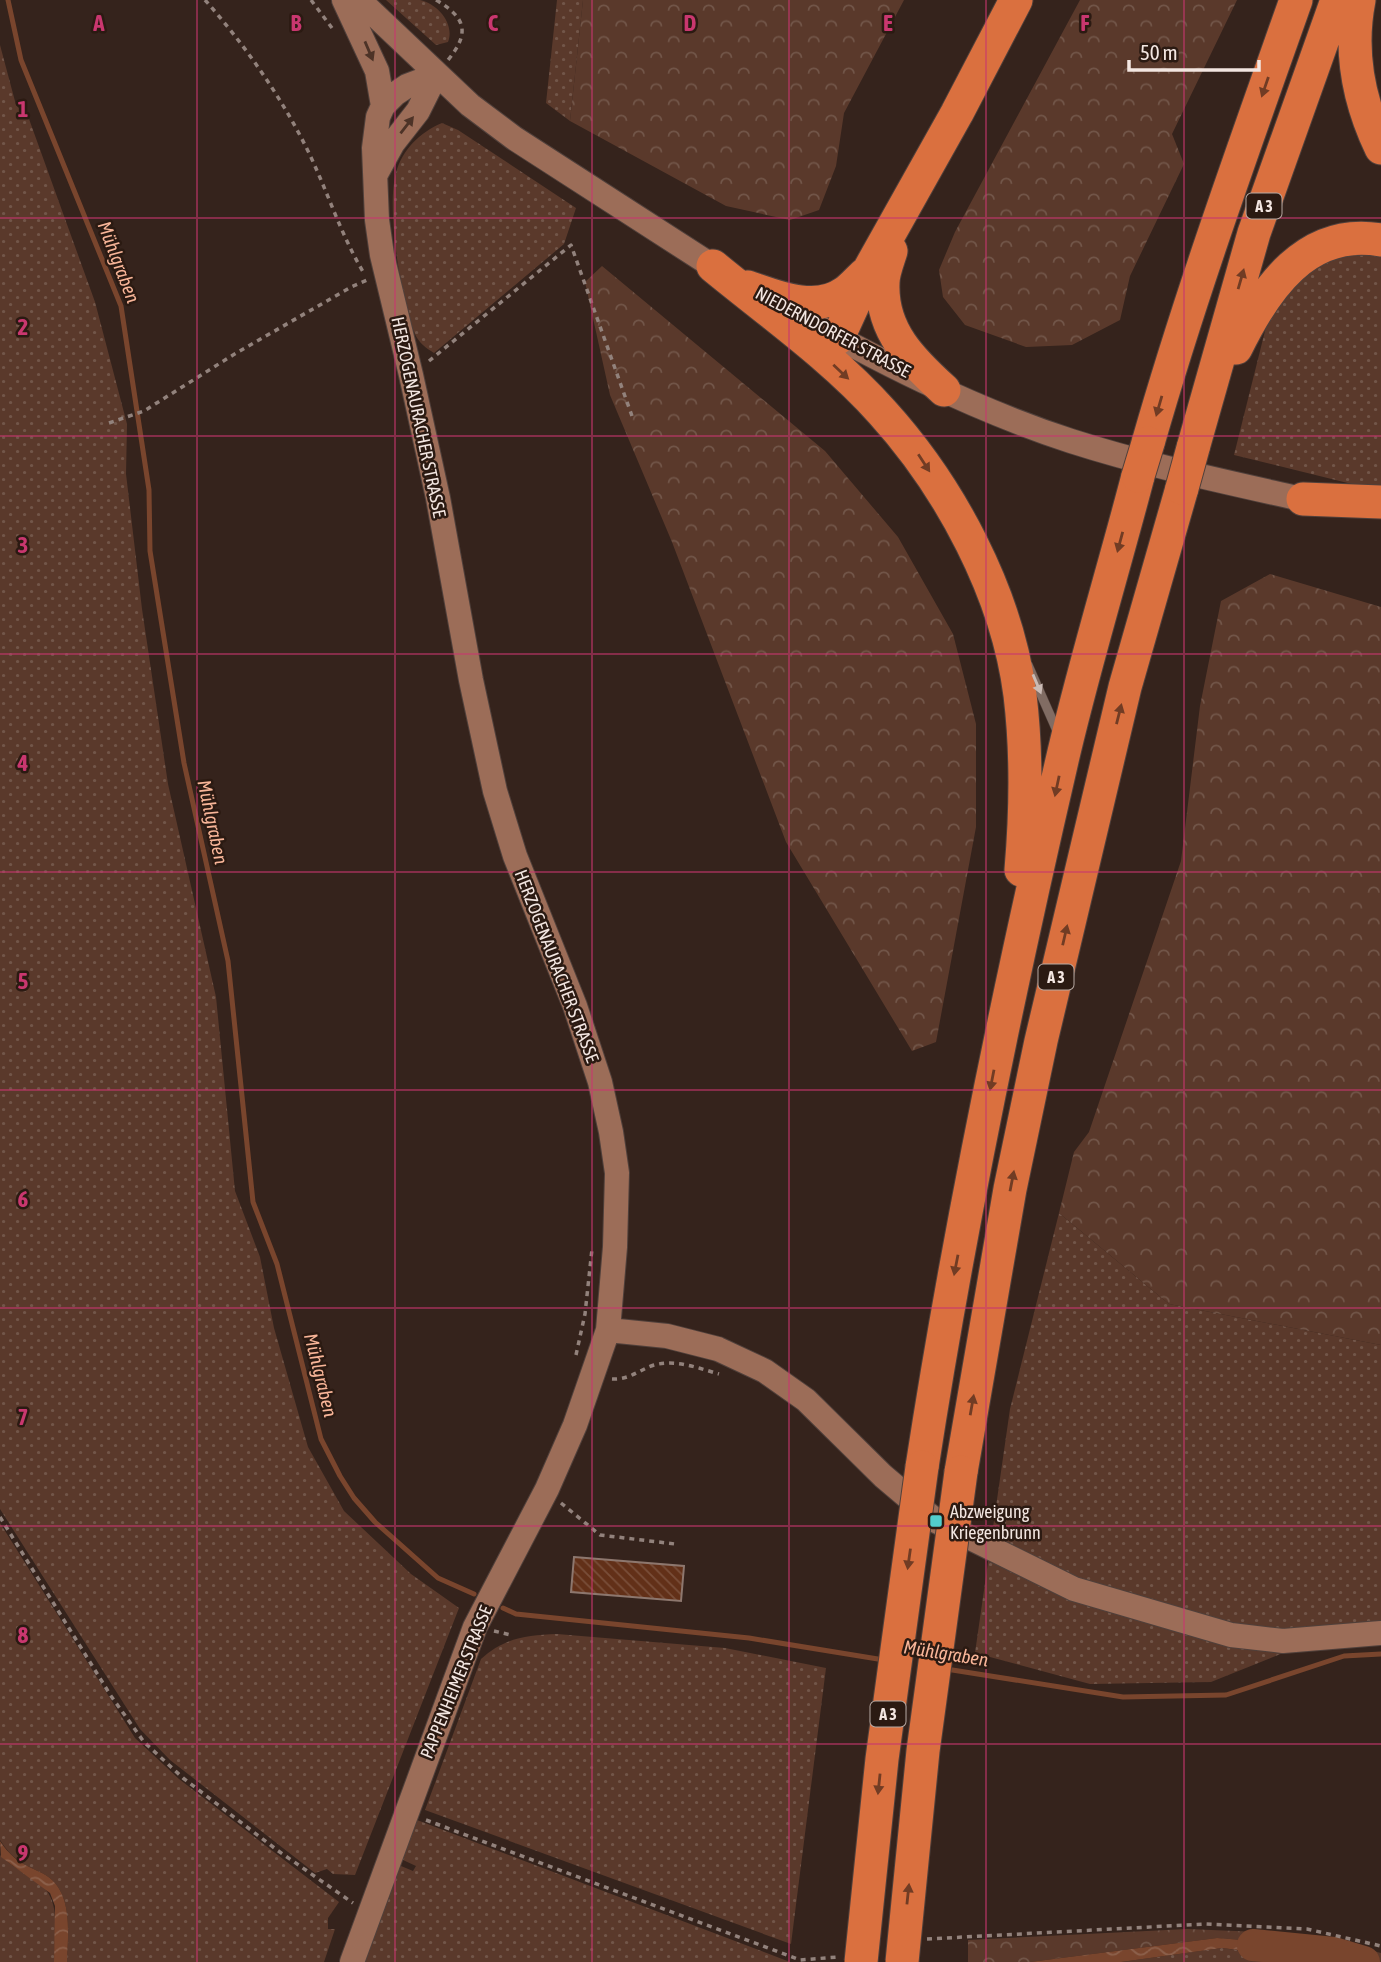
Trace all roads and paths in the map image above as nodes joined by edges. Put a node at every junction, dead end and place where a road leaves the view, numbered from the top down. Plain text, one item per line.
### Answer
1 (205, 0) edge
2 (344, 0) edge
3 (359, 0) edge
4 (436, 0) edge
5 (1016, 0) edge
6 (1296, 0) edge
7 (1337, 0) edge
8 (1359, 0) edge
9 (436, 75) junction
10 (383, 106) junction
11 (1381, 148) edge
12 (376, 175) junction
13 (901, 215) junction
14 (1381, 240) edge
15 (713, 266) junction
16 (869, 270) junction
17 (745, 286) junction
18 (838, 338) junction
19 (411, 375) junction
20 (944, 390) junction
21 (1202, 415) junction
22 (632, 416) dead end
23 (109, 423) dead end
24 (1303, 499) junction
25 (1381, 502) edge
26 (1381, 517) edge
27 (1004, 625) junction
28 (1065, 749) junction
29 (1001, 1036) junction
30 (608, 1330) junction
31 (576, 1516) dead end
32 (0, 1517) edge
33 (675, 1545) dead end
34 (1381, 1633) edge
35 (369, 1914) junction
36 (352, 1962) edge
37 (861, 1962) edge
38 (902, 1962) edge

1 - 23 path
2 -> 10 street
3 - 9 street, NIEDERNDORFER STRASSE
4 - 9 path
5 - 13 highway
6 -> 28 highway, A 3, bridge
21 -> 7 highway, A 3
8 - 11 highway
9 - 10 street
12 -> 9 street
9 - 15 street, NIEDERNDORFER STRASSE
10 - 12 street, HERZOGENAURACHER STRASSE
12 - 19 street, HERZOGENAURACHER STRASSE
13 - 16 highway
13 - 20 highway
14 - 21 highway
15 - 17 street, NIEDERNDORFER STRASSE
15 -> 27 highway
16 - 17 highway
16 - 18 highway
17 - 18 street, NIEDERNDORFER STRASSE
18 - 20 street, NIEDERNDORFER STRASSE
19 - 22 path
19 - 30 street, HERZOGENAURACHER STRASSE
20 - 24 street, NIEDERNDORFER STRASSE
38 -> 21 highway, A 3, bridge
24 - 25 highway
24 - 26 street, NIEDERNDORFER STRASSE
27 -> 28 lane
27 - 29 highway
28 -> 29 highway, A 3
29 -> 37 highway, A 3, bridge
30 - 34 street
30 - 35 street, PAPPENHEIMER STRASSE
31 - 33 path
32 - 35 path
35 - 36 street, PAPPENHEIMER STRASSE

